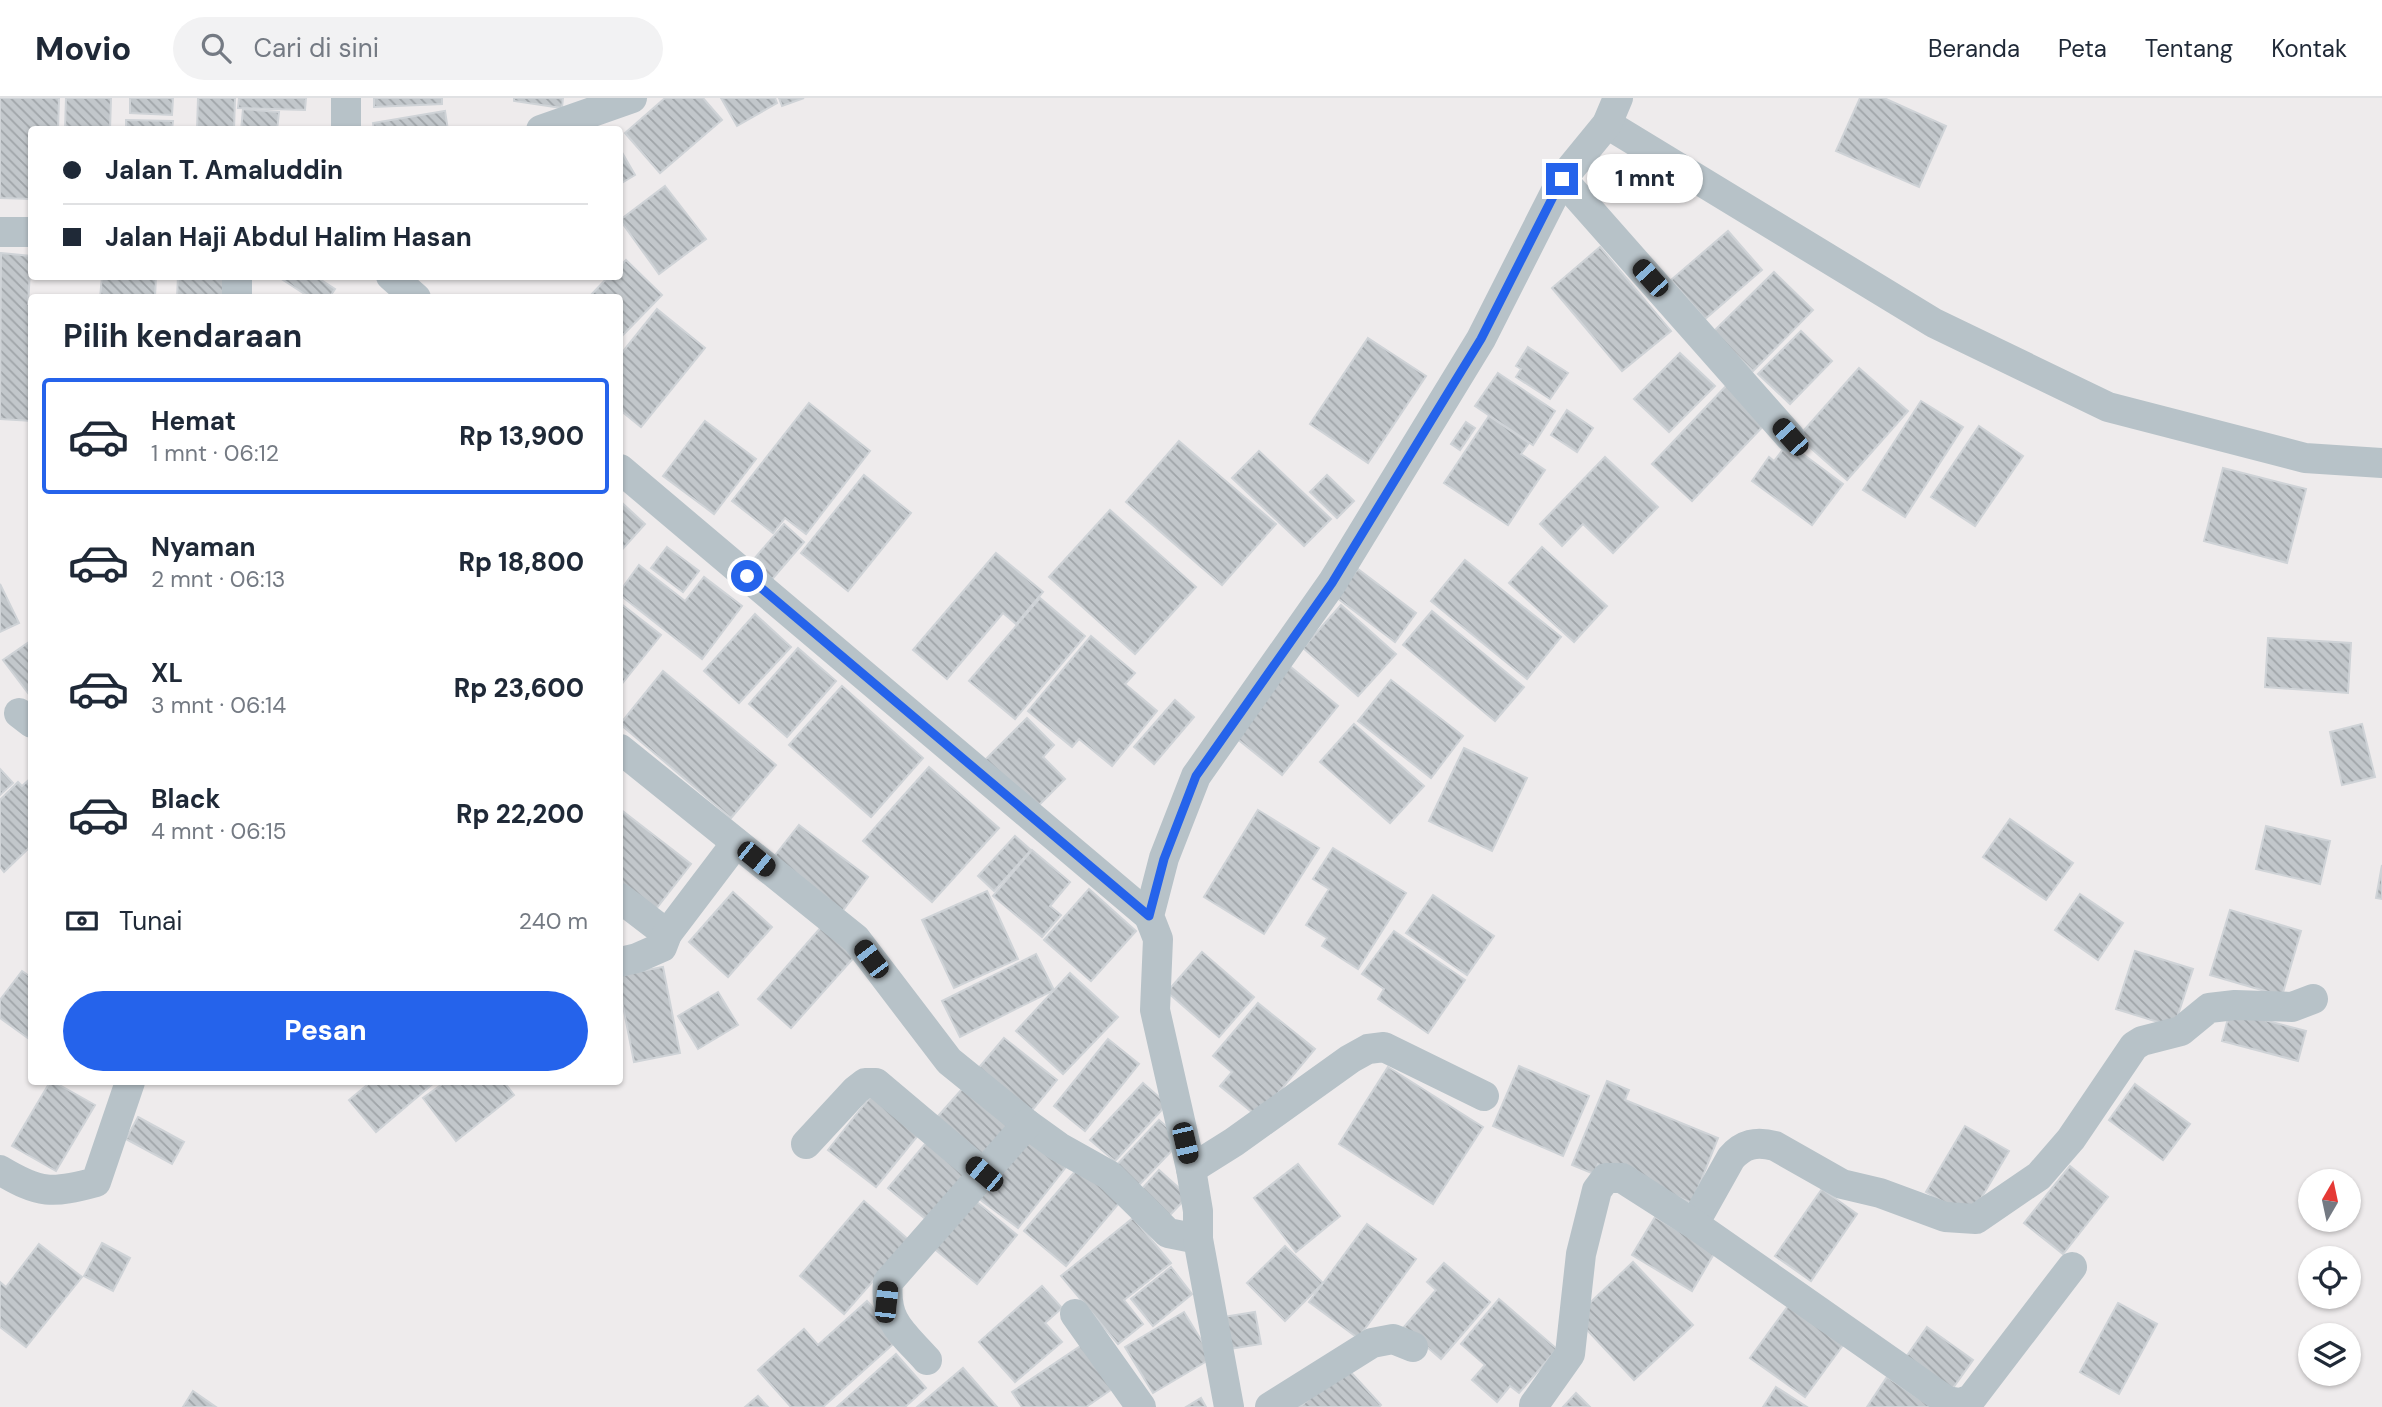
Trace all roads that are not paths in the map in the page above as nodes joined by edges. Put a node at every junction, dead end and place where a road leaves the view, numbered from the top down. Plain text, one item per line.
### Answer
1 (346, 98) edge
2 (632, 98) edge
3 (1613, 111) edge
4 (346, 126) edge
5 (552, 126) edge
6 (1562, 179) junction
7 (0, 232) edge
8 (28, 232) edge
9 (396, 280) edge
10 (411, 294) edge
11 (1790, 437) dead end
12 (2382, 463) edge
13 (623, 472) edge
14 (623, 751) edge
15 (736, 843) junction
16 (623, 900) edge
17 (1149, 916) junction
18 (667, 934) junction
19 (623, 961) edge
20 (2314, 999) dead end
21 (129, 1085) edge
22 (1484, 1096) dead end
23 (1027, 1125) junction
24 (806, 1143) dead end
25 (1191, 1169) junction
26 (0, 1170) edge
27 (984, 1174) junction
28 (1694, 1224) junction
29 (1198, 1239) junction
30 (2072, 1267) dead end
31 (1075, 1314) dead end
32 (1412, 1347) dead end
33 (927, 1360) dead end
34 (1534, 1405) dead end
35 (1958, 1405) edge
36 (1141, 1407) edge
37 (1229, 1407) edge
38 (1270, 1407) edge

1 - 4 street
2 - 5 street
3 - 6 street
3 - 12 street
6 - 11 street
6 - 17 street
7 - 8 street
9 - 10 street
13 - 17 street
14 - 15 street
15 - 18 street
15 - 23 street
16 - 18 street
17 - 25 street
18 - 19 street
20 - 28 street
21 - 26 street
22 - 25 street
23 - 27 street
23 - 29 street
24 - 27 street
25 - 29 street
27 - 33 street
28 - 34 street
28 - 35 street
29 - 37 street
30 - 35 street
31 - 36 street
32 - 38 street

